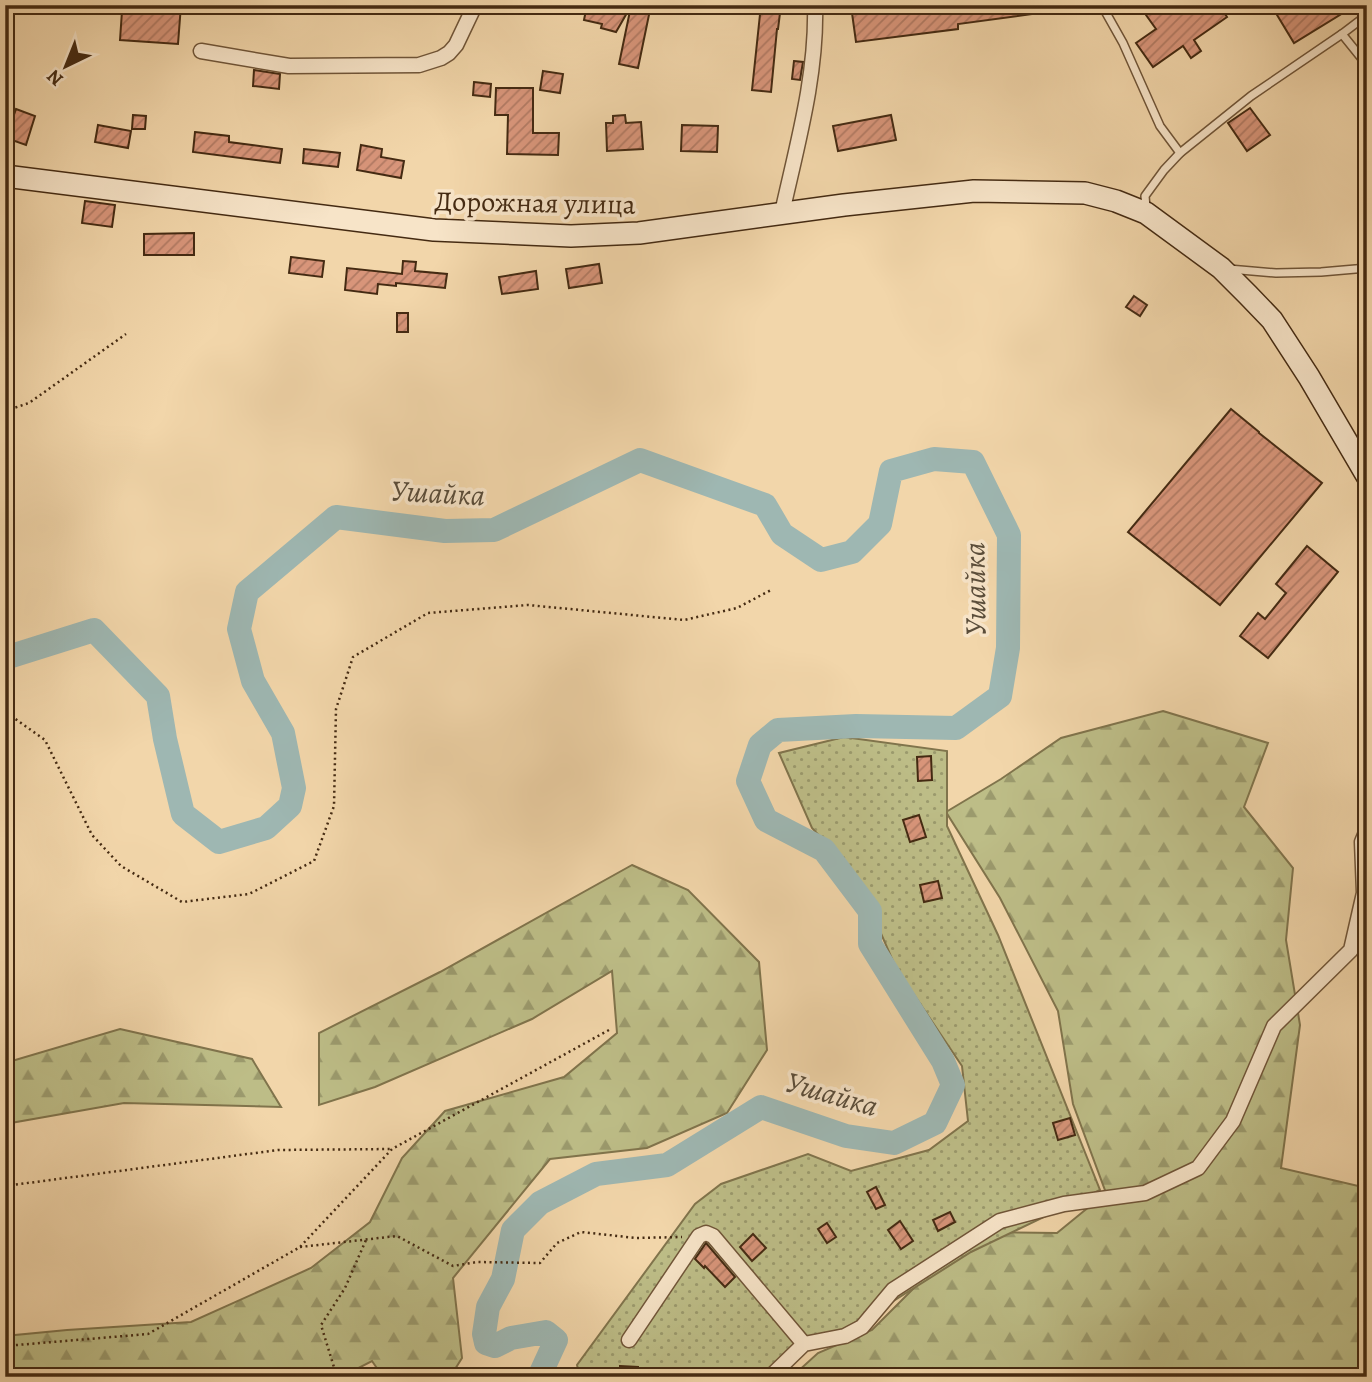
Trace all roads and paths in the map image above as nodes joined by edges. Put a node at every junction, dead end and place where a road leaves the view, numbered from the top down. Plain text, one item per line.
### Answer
1 (475, 5) edge
2 (816, 5) edge
3 (1111, 5) edge
4 (1367, 15) edge
5 (1342, 34) junction
6 (201, 51) dead end
7 (1367, 65) edge
8 (1180, 153) junction
9 (5, 176) edge
10 (1146, 213) junction
11 (782, 214) junction
12 (1221, 268) junction
13 (1367, 268) edge
14 (126, 334) dead end
15 (5, 411) edge
16 (1367, 476) edge
17 (771, 590) dead end
18 (5, 719) edge
19 (1367, 830) edge
20 (609, 1030) dead end
21 (391, 1149) junction
22 (5, 1186) edge
23 (699, 1236) junction
24 (366, 1240) junction
25 (300, 1247) junction
26 (629, 1340) dead end
27 (804, 1344) junction
28 (5, 1346) edge
29 (337, 1377) edge
30 (770, 1377) edge

1 - 6 street
2 - 11 street
3 - 8 lane
4 - 5 lane
5 - 7 lane
5 - 8 lane
8 - 10 lane
9 - 11 street, Дорожная улица
10 - 11 street, Дорожная улица
10 - 12 street, Дорожная улица
12 - 13 lane
12 - 16 street, Дорожная улица
14 - 15 path
17 - 18 path
19 - 27 street
20 - 21 path
21 - 22 path
21 - 25 path
23 - 24 path
23 - 26 street
23 - 27 street
24 - 25 path
24 - 29 path
25 - 28 path
27 - 30 street

